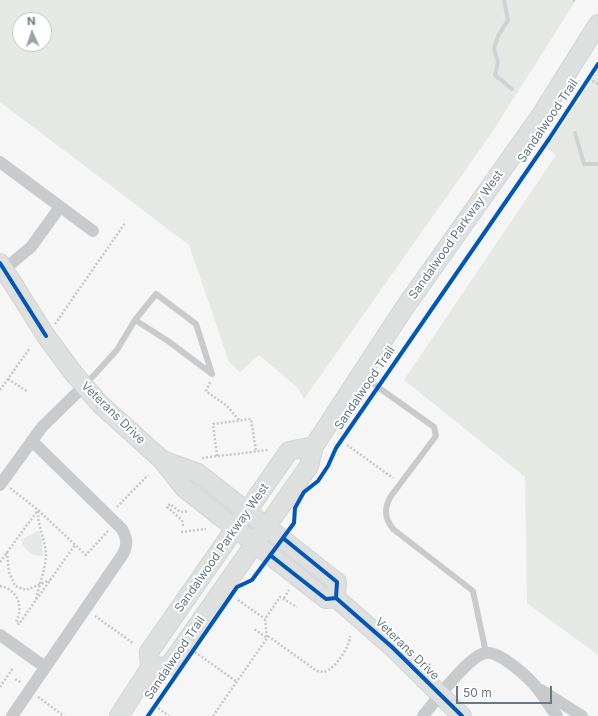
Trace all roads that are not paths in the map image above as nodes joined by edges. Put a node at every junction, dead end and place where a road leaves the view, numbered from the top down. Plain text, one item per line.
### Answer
1 (598, 24) edge
2 (0, 162) edge
3 (60, 206) junction
4 (93, 231) dead end
5 (1, 268) edge
6 (136, 320) junction
7 (361, 375) junction
8 (84, 386) junction
9 (32, 441) junction
10 (314, 446) junction
11 (162, 460) junction
12 (0, 485) edge
13 (248, 511) junction
14 (268, 526) junction
15 (236, 528) junction
16 (255, 544) junction
17 (336, 598) junction
18 (0, 635) edge
19 (486, 653) junction
20 (45, 667) junction
21 (150, 668) junction
22 (536, 687) junction
23 (441, 695) junction
24 (12, 716) edge
25 (119, 716) edge
26 (423, 716) edge
27 (462, 716) edge
28 (557, 716) edge
29 (582, 716) edge

1 - 7 main road, Sandalwood Parkway West
2 - 3 street
3 - 4 street
3 - 5 street
5 - 8 main road, Veterans Drive
6 - 6 lane
6 - 8 lane
7 - 10 main road, Sandalwood Parkway West
7 - 19 lane
8 - 9 street
8 - 11 main road, Veterans Drive
9 - 12 street
9 - 20 street
10 - 13 main road, Sandalwood Parkway West
10 - 14 main road, Sandalwood Parkway West
11 - 13 main road, Veterans Drive
11 - 15 main road, Veterans Drive
13 - 14 main road, Veterans Drive
13 - 15 main road, Sandalwood Parkway West
14 - 16 main road, Sandalwood Parkway West
14 - 17 main road, Veterans Drive
15 - 16 main road, Veterans Drive
15 - 21 main road, Sandalwood Parkway West
16 - 17 main road, Veterans Drive
16 - 21 main road, Sandalwood Parkway West
17 - 23 main road, Veterans Drive
18 - 20 street
19 - 22 street
19 - 23 street
20 - 24 street
21 - 25 main road, Sandalwood Parkway West
22 - 28 street
22 - 29 street
23 - 26 street
23 - 27 main road, Veterans Drive

